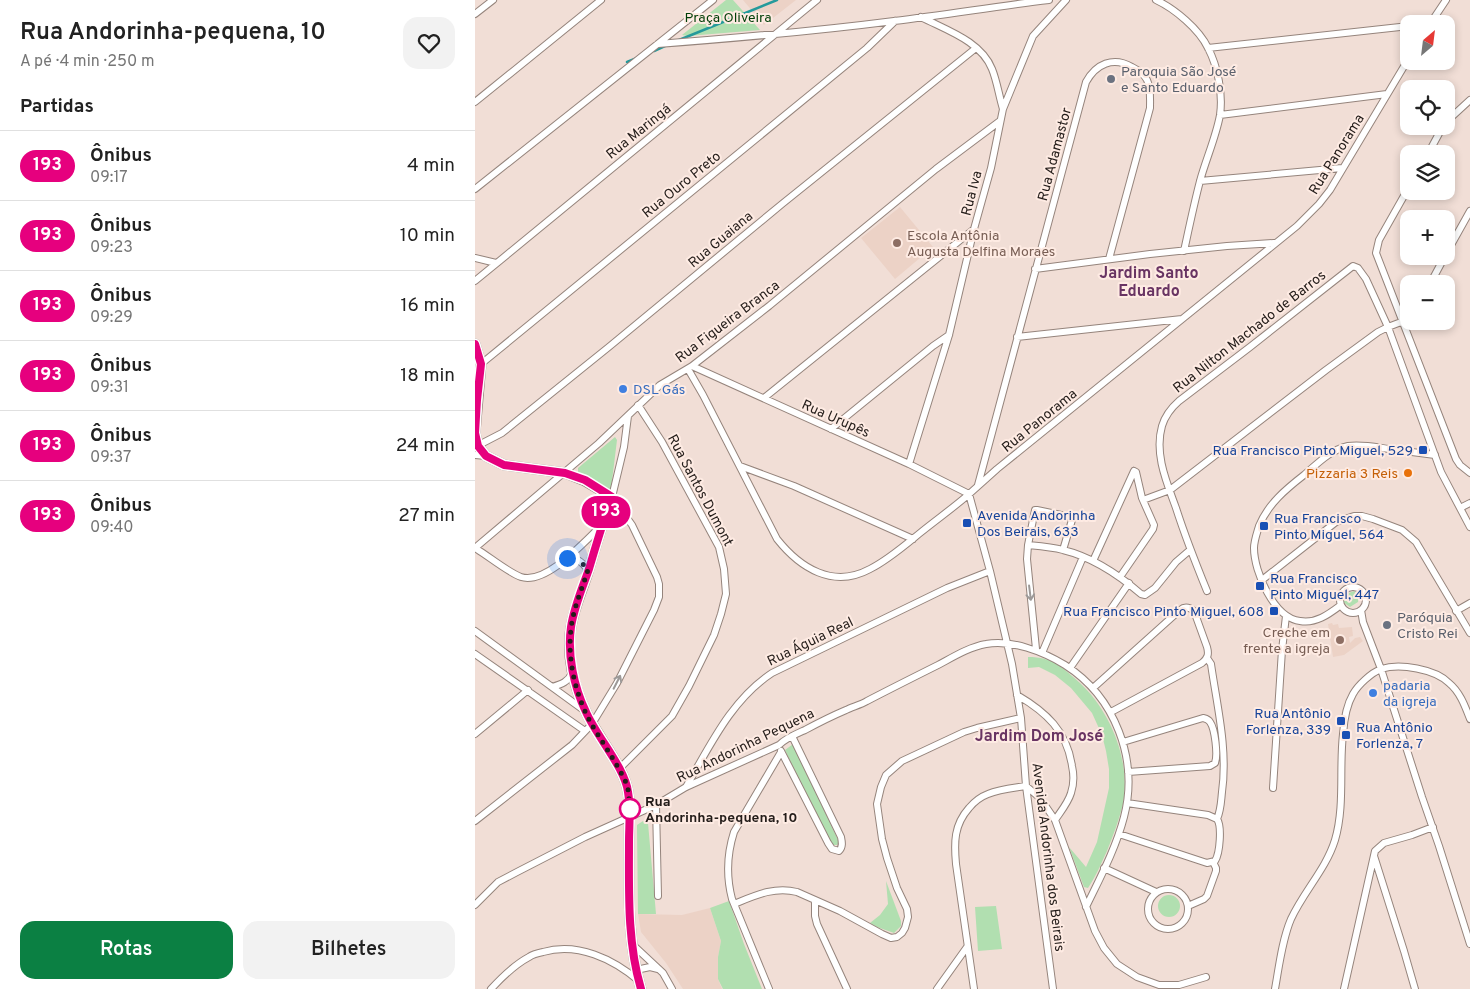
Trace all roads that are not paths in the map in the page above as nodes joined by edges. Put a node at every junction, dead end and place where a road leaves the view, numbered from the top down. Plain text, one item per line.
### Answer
1 (493, 0) edge
2 (601, 0) edge
3 (713, 0) edge
4 (817, 0) edge
5 (1049, 0) edge
6 (1066, 0) edge
7 (1156, 0) edge
8 (1446, 0) edge
9 (475, 14) edge
10 (1436, 15) edge
11 (920, 17) junction
12 (895, 21) junction
13 (1400, 27) edge
14 (777, 33) junction
15 (658, 44) junction
16 (976, 48) junction
17 (1208, 48) junction
18 (1402, 70) edge
19 (1387, 94) junction
20 (1470, 100) edge
21 (475, 102) edge
22 (1003, 109) junction
23 (1455, 114) edge
24 (1220, 115) junction
25 (1000, 121) junction
26 (1342, 168) junction
27 (1200, 181) junction
28 (475, 189) edge
29 (1402, 200) edge
30 (1470, 211) edge
31 (974, 229) junction
32 (1455, 238) edge
33 (1275, 244) junction
34 (1184, 251) junction
35 (475, 258) edge
36 (1109, 260) junction
37 (496, 263) junction
38 (1035, 269) junction
39 (475, 281) edge
40 (1182, 319) junction
41 (1400, 319) edge
42 (1400, 322) edge
43 (1388, 327) junction
44 (1404, 330) edge
45 (949, 335) junction
46 (1017, 337) junction
47 (475, 344) edge
48 (481, 364) junction
49 (690, 367) junction
50 (764, 398) junction
51 (638, 405) junction
52 (628, 416) junction
53 (831, 430) junction
54 (476, 449) edge
55 (1435, 455) junction
56 (909, 464) junction
57 (740, 466) junction
58 (565, 473) junction
59 (1470, 473) edge
60 (979, 484) junction
61 (1170, 490) junction
62 (969, 494) junction
63 (612, 497) junction
64 (1143, 500) junction
65 (1470, 503) edge
66 (1460, 508) junction
67 (1467, 516) edge
68 (602, 526) junction
69 (1470, 527) edge
70 (913, 539) junction
71 (1028, 545) junction
72 (475, 548) edge
73 (1063, 550) junction
74 (1190, 550) junction
75 (1083, 557) junction
76 (567, 558) junction
77 (1093, 561) junction
78 (588, 570) junction
79 (990, 571) junction
80 (1120, 577) junction
81 (1262, 580) junction
82 (1129, 583) junction
83 (1207, 591) dead end
84 (1470, 602) edge
85 (1341, 604) junction
86 (1361, 610) junction
87 (1456, 611) junction
88 (1286, 616) junction
89 (475, 631) edge
90 (1470, 633) edge
91 (1008, 644) junction
92 (1039, 651) junction
93 (475, 654) edge
94 (1207, 658) junction
95 (1070, 668) junction
96 (1381, 669) junction
97 (573, 671) junction
98 (552, 687) junction
99 (1093, 688) junction
100 (528, 690) junction
101 (1017, 695) junction
102 (585, 711) junction
103 (1111, 712) junction
104 (1021, 718) junction
105 (1470, 718) edge
106 (592, 724) junction
107 (585, 731) junction
108 (475, 734) edge
109 (792, 736) junction
110 (1123, 742) junction
111 (779, 745) junction
112 (781, 752) junction
113 (1214, 765) junction
114 (619, 769) junction
115 (1128, 772) junction
116 (1225, 774) junction
117 (1027, 786) junction
118 (686, 787) junction
119 (1273, 788) dead end
120 (1127, 803) junction
121 (657, 805) junction
122 (629, 818) junction
123 (1217, 819) junction
124 (1055, 820) junction
125 (475, 821) edge
126 (1433, 827) junction
127 (1119, 834) junction
128 (1374, 855) junction
129 (1213, 862) junction
130 (1104, 868) junction
131 (1156, 892) junction
132 (659, 896) dead end
133 (815, 900) junction
134 (734, 904) junction
135 (475, 905) edge
136 (1188, 906) junction
137 (1086, 908) junction
138 (1470, 944) edge
139 (633, 945) junction
140 (967, 947) junction
141 (659, 969) junction
142 (637, 970) junction
143 (1205, 977) dead end
144 (640, 985) edge
145 (493, 988) edge
146 (672, 989) edge
147 (769, 989) edge
148 (847, 989) edge
149 (937, 989) edge
150 (974, 989) edge
151 (1053, 989) edge
152 (1275, 989) edge
153 (1343, 989) edge
154 (1415, 989) edge

1 - 9 street
2 - 21 street
3 - 15 street
4 - 14 street, Rua Maringá
5 - 11 street
6 - 22 street, Rua Iva
7 - 17 street
8 - 10 street
11 - 12 street
11 - 16 street
12 - 14 street
12 - 48 street, Rua Ouro Preto
13 - 17 street
14 - 15 street
14 - 37 street, Rua Maringá
15 - 28 street
16 - 22 street
16 - 54 street, Rua Guaiana
17 - 24 street
18 - 19 street, Rua Panorama
19 - 24 street
19 - 26 street, Rua Panorama
20 - 23 street
22 - 25 street, Rua Iva
24 - 27 street
25 - 31 street, Rua Iva
25 - 49 street, Rua Figueira Branca
26 - 27 street
26 - 33 street, Rua Panorama
27 - 34 street
29 - 41 street
30 - 32 street
31 - 45 street, Rua Iva
31 - 50 street
33 - 34 street
33 - 40 street, Rua Panorama
34 - 36 street
35 - 37 street
36 - 38 street
36 - 38 street, Rua Adamastor
37 - 39 street, Rua Maringá
38 - 46 street, Rua Adamastor
40 - 46 street
40 - 60 street, Rua Panorama
42 - 43 street
43 - 55 street
43 - 61 street
43 - 61 street, Rua Nilton Machado de Barros
44 - 59 street
45 - 53 street
45 - 56 street, Rua Iva
46 - 60 street, Rua Adamastor
47 - 48 street
48 - 54 street
49 - 50 street, Rua Urupês
49 - 51 street, Rua Figueira Branca
49 - 57 street, Rua Panorama
50 - 53 street, Rua Urupês
51 - 52 street, Rua Figueira Branca
51 - 114 street, Rua Santos Dumont
52 - 58 street, Rua Figueira Branca
52 - 63 street
53 - 56 street, Rua Urupês
54 - 58 street
55 - 66 street
55 - 81 street
56 - 62 street, Rua Urupês
57 - 70 street
57 - 70 street, Rua Panorama
58 - 63 street
58 - 72 street, Rua Figueira Branca
60 - 62 street, Rua Panorama
61 - 64 street
61 - 74 street, Rua Nilton Machado de Barros
62 - 70 street, Rua Panorama
62 - 79 street, Avenida Andorinha dos Beirais
63 - 68 street
106 -> 63 street
64 - 77 street
64 - 80 street
65 - 66 street
66 - 67 street
67 - 69 street
68 - 76 street
68 - 78 street
71 - 73 street
71 - 73 street
71 -> 92 street
72 - 76 street
73 - 75 street
74 - 82 street
74 - 83 street, Rua Nilton Machado de Barros
75 - 77 street
75 - 92 street
76 - 78 street
77 - 80 street
78 - 97 street
79 - 91 street, Avenida Andorinha dos Beirais
79 - 118 street, Rua Águia Real
80 - 82 street
81 - 87 street
81 - 88 street
82 - 95 street
84 - 87 street
85 - 86 street
85 - 86 street
85 - 88 street
86 - 96 street
87 - 90 street
88 - 119 street
89 - 98 street
91 - 92 street, Rua Andorinha Pequena
91 - 101 street, Avenida Andorinha dos Beirais
91 - 109 street, Rua Andorinha Pequena
92 - 95 street, Rua Andorinha Pequena
93 - 100 street
94 - 99 street
94 - 103 street
94 - 116 street
95 - 99 street, Rua Andorinha Pequena
96 - 105 street
96 - 126 street
96 - 152 street
97 - 98 street
97 - 102 street
98 - 102 street
99 - 103 street, Rua Andorinha Pequena
100 - 107 street
100 - 108 street
101 - 104 street, Avenida Andorinha dos Beirais
101 - 124 street
102 - 106 street
103 - 110 street, Rua Andorinha Pequena
104 - 117 street, Avenida Andorinha dos Beirais
104 - 133 street
106 - 107 street
106 - 114 street
107 - 125 street
109 - 111 street, Rua Andorinha Pequena
109 - 112 street
110 - 113 street
110 - 115 street, Rua Andorinha Pequena
111 - 112 street
111 - 118 street, Rua Andorinha Pequena
112 - 134 street
113 - 115 street
113 - 116 street
114 - 122 street
115 - 120 street, Rua Andorinha Pequena
116 - 123 street
117 - 124 street
117 - 140 street
117 - 151 street, Avenida Andorinha dos Beirais
118 - 121 street, Rua Andorinha Pequena
120 - 123 street
120 - 127 street, Rua Andorinha Pequena
121 - 122 street, Rua Andorinha Pequena
121 - 132 street
122 - 135 street, Rua Andorinha Pequena
122 - 139 street
123 - 129 street
124 - 137 street
126 - 128 street
126 - 138 street
127 - 129 street
127 - 130 street, Rua Andorinha Pequena
128 - 153 street
128 - 154 street
129 - 136 street
130 - 131 street
130 - 137 street, Rua Andorinha Pequena
131 - 136 street
131 - 136 street
133 - 134 street
133 - 148 street
134 - 147 street
137 - 143 street
139 - 141 street
139 - 142 street
140 - 149 street
140 - 150 street
141 - 142 street
141 - 146 street
142 - 144 street
144 - 145 street

